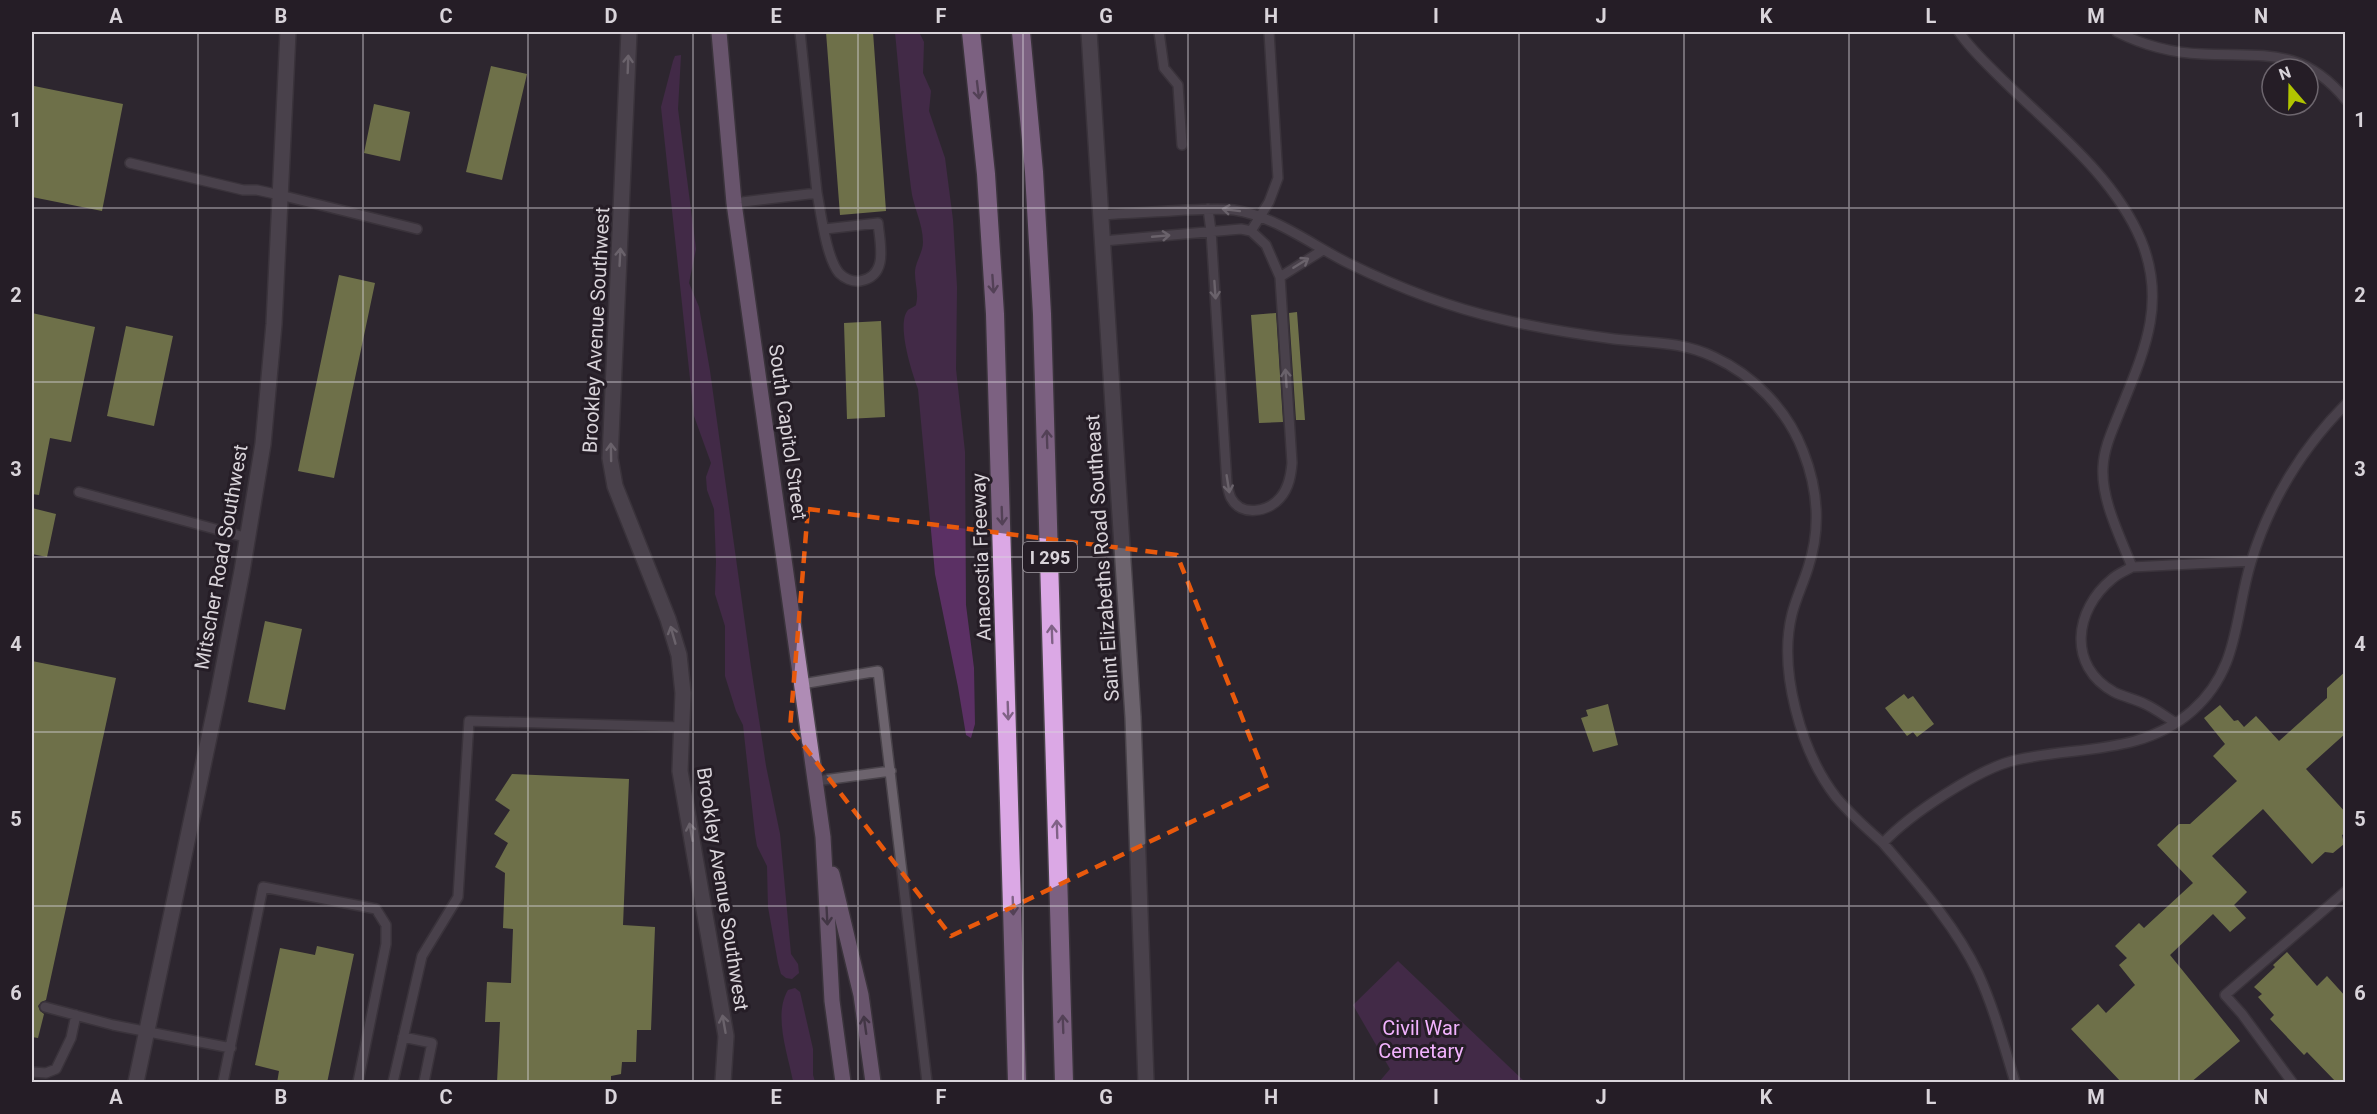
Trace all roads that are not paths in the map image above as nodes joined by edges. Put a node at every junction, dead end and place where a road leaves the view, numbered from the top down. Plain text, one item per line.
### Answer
1 (288, 32) edge
2 (629, 32) edge
3 (719, 32) edge
4 (800, 32) edge
5 (971, 32) edge
6 (1021, 32) edge
7 (1089, 32) edge
8 (1159, 32) edge
9 (1269, 32) edge
10 (1959, 32) edge
11 (2117, 32) edge
12 (2346, 100) edge
13 (1182, 145) dead end
14 (130, 163) dead end
15 (817, 193) junction
16 (280, 195) junction
17 (734, 203) junction
18 (1208, 209) junction
19 (1101, 215) junction
20 (1259, 217) junction
21 (417, 229) dead end
22 (825, 229) junction
23 (1211, 231) junction
24 (1251, 231) junction
25 (1103, 241) junction
26 (1323, 250) junction
27 (1280, 277) junction
28 (2346, 404) edge
29 (79, 492) dead end
30 (248, 538) junction
31 (2251, 561) junction
32 (2132, 567) junction
33 (802, 684) junction
34 (2176, 723) junction
35 (682, 727) junction
36 (891, 771) junction
37 (816, 781) junction
38 (823, 837) junction
39 (1883, 843) junction
40 (2346, 891) edge
41 (45, 1007) dead end
42 (76, 1015) junction
43 (147, 1032) junction
44 (403, 1037) junction
45 (231, 1048) junction
46 (32, 1072) edge
47 (136, 1083) edge
48 (223, 1083) edge
49 (357, 1083) edge
50 (393, 1083) edge
51 (424, 1083) edge
52 (723, 1083) edge
53 (843, 1083) edge
54 (873, 1083) edge
55 (927, 1083) edge
56 (1017, 1083) edge
57 (1065, 1083) edge
58 (1146, 1083) edge
59 (2015, 1083) edge
60 (2292, 1083) edge

1 - 16 street, Mitscher Road Southwest
35 -> 2 street, Brookley Avenue Southwest
3 - 17 main road, South Capitol Street
4 - 15 lane
5 -> 56 highway, Anacostia Freeway / I 295
57 -> 6 highway, I 295
7 - 19 street, Saint Elizabeths Road Southeast
8 - 13 lane
9 - 20 lane
10 - 32 lane
11 - 12 lane
14 - 16 lane
15 - 17 lane
15 - 22 lane
16 - 21 lane
16 - 30 street, Mitscher Road Southwest
17 - 33 main road, South Capitol Street
18 - 19 lane
20 -> 18 lane
18 - 23 lane
19 - 25 street, Saint Elizabeths Road Southeast
20 - 24 lane
20 - 26 lane
22 - 22 lane
23 - 24 lane
25 -> 23 lane
23 -> 27 lane
24 - 27 lane
25 - 58 street, Saint Elizabeths Road Southeast
27 -> 26 lane
26 - 39 lane
28 - 31 lane
29 - 30 lane
30 - 43 street, Mitscher Road Southwest
31 - 32 lane
31 - 34 lane
32 - 34 lane
33 - 36 lane
33 - 37 main road, South Capitol Street
34 - 39 lane
35 - 44 lane
52 -> 35 street, Brookley Avenue Southwest
36 - 37 lane
36 - 55 lane
37 - 38 main road, South Capitol Street
38 -> 53 main road
54 -> 38 main road
39 - 59 lane
40 - 60 lane
41 - 42 lane
42 - 43 lane
42 - 46 lane
43 - 45 lane
43 - 47 street, Mitscher Road Southwest
44 - 50 lane
44 - 51 lane
45 - 48 lane
45 - 49 lane

